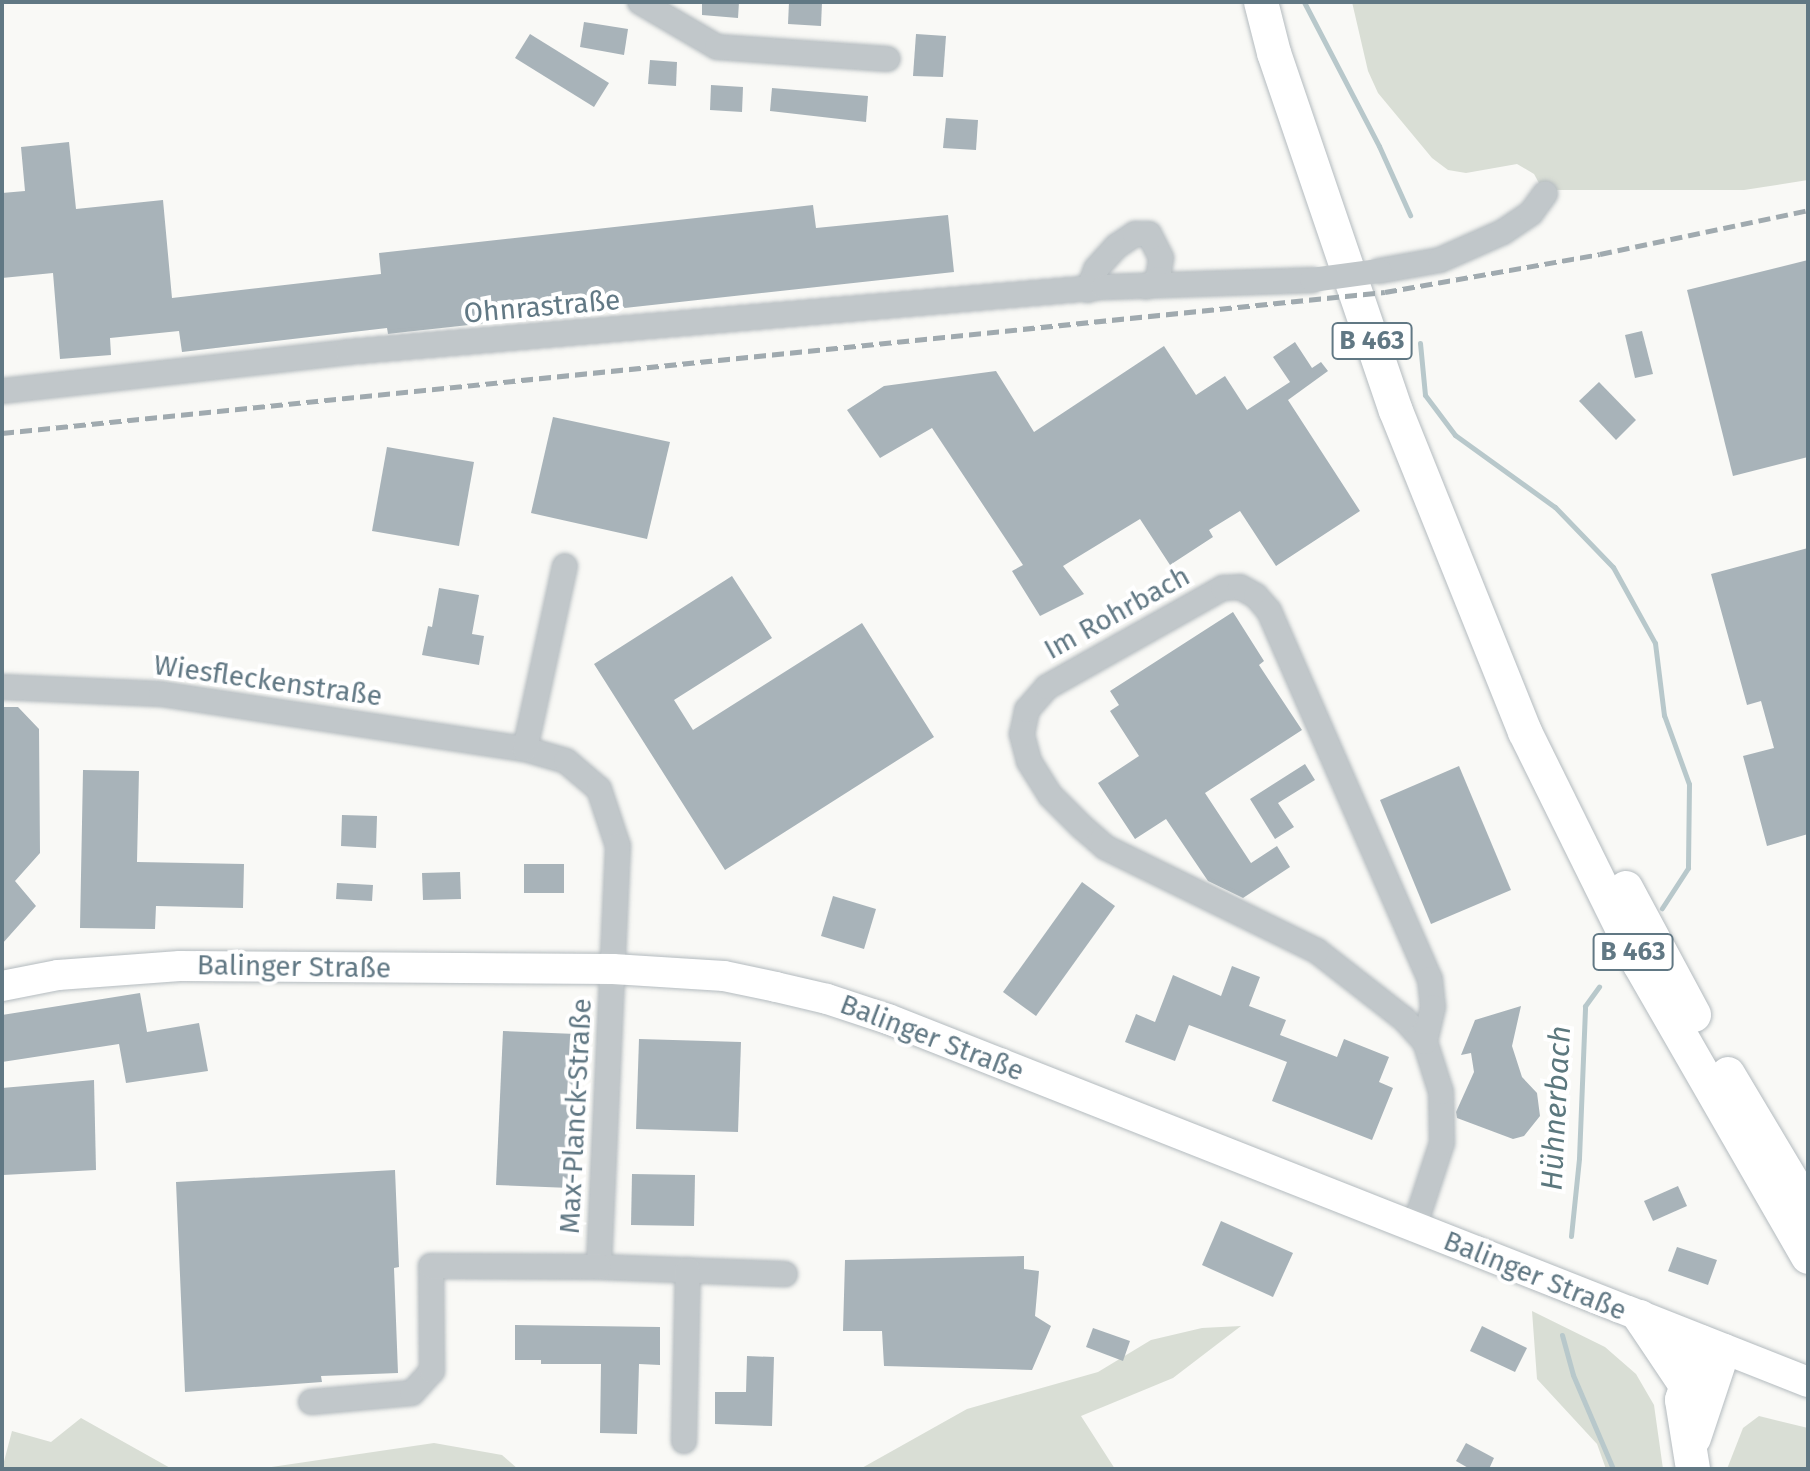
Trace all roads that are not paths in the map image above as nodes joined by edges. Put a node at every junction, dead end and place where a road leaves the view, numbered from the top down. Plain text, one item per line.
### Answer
1 (640, 2) edge
2 (1261, 2) edge
3 (888, 59) dead end
4 (1545, 194) dead end
5 (1146, 287) junction
6 (1088, 290) junction
7 (2, 391) edge
8 (565, 566) dead end
9 (1503, 672) junction
10 (2, 687) edge
11 (525, 749) junction
12 (613, 969) junction
13 (2, 986) edge
14 (1425, 1042) junction
15 (1806, 1201) edge
16 (1414, 1228) junction
17 (1808, 1257) edge
18 (599, 1267) junction
19 (688, 1270) junction
20 (785, 1274) dead end
21 (1640, 1317) junction
22 (1711, 1347) junction
23 (1808, 1382) edge
24 (1685, 1384) junction
25 (311, 1402) dead end
26 (684, 1441) dead end
27 (1692, 1460) edge

1 - 3 street
2 - 9 highway, B 463
4 - 5 street, Ohnrastraße, bridge
5 - 6 street, Ohnrastraße
5 - 6 street
6 - 7 street, Ohnrastraße
8 - 11 street
9 - 15 highway, B 463
9 - 17 highway, B 463
10 - 11 street, Wiesfleckenstraße
11 - 12 street, Wiesfleckenstraße
12 - 13 main road, Balinger Straße
12 - 16 main road, Balinger Straße
12 - 18 street, Max-Planck-Straße
14 - 14 street, Im Rohrbach
14 - 16 street, Im Rohrbach
16 - 21 main road, Balinger Straße
18 - 19 street, Max-Planck-Straße
18 - 25 street, Max-Planck-Straße
19 - 20 street, Max-Planck-Straße
19 - 26 street
21 - 22 main road, Balinger Straße
21 - 24 highway
22 - 23 main road, Balinger Straße
22 - 24 highway
22 - 27 highway
24 - 27 highway

